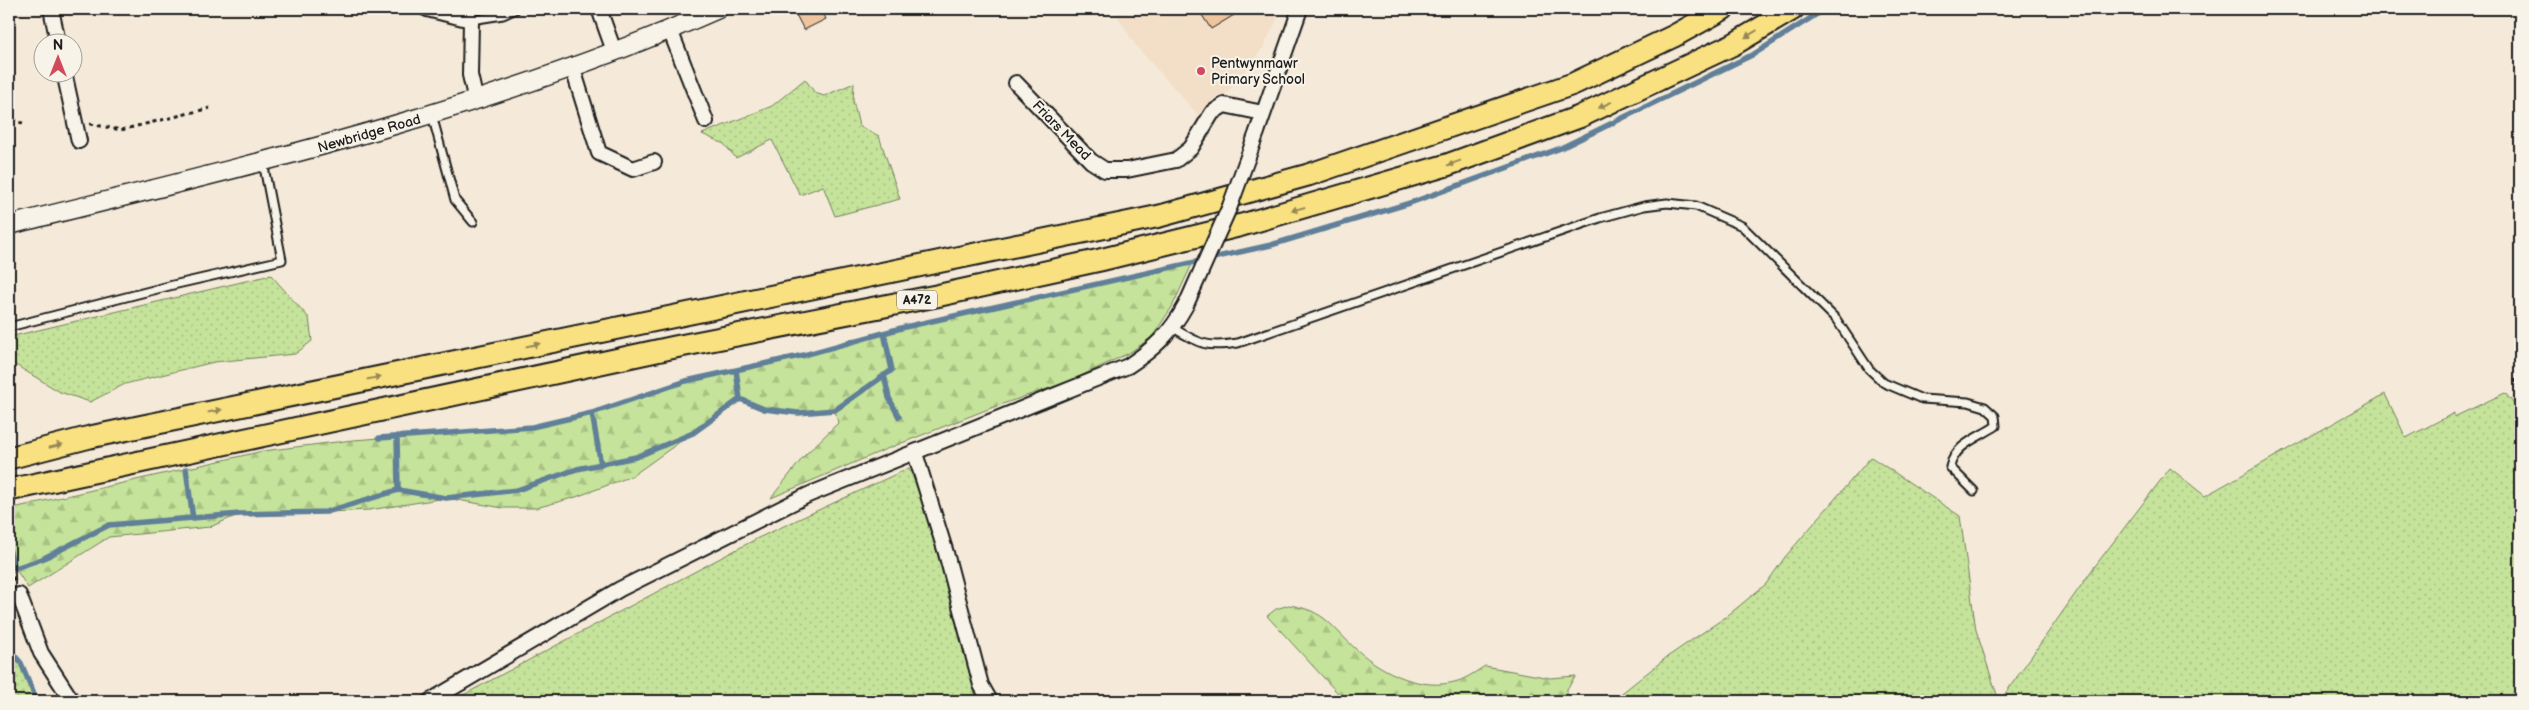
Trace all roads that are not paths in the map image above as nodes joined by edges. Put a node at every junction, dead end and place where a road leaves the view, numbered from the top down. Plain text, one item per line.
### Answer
1 (51, 9) edge
2 (427, 9) edge
3 (516, 9) edge
4 (599, 9) edge
5 (718, 9) edge
6 (1300, 9) edge
7 (1722, 9) edge
8 (1793, 9) edge
9 (470, 14) edge
10 (670, 30) junction
11 (56, 32) edge
12 (614, 50) junction
13 (573, 69) junction
14 (66, 82) edge
15 (1016, 83) dead end
16 (476, 101) junction
17 (1264, 113) junction
18 (432, 114) junction
19 (706, 121) dead end
20 (79, 141) dead end
21 (263, 162) junction
22 (654, 162) dead end
23 (474, 222) dead end
24 (9, 225) edge
25 (9, 327) edge
26 (1173, 328) junction
27 (915, 452) junction
28 (9, 458) edge
29 (9, 490) edge
30 (1974, 491) dead end
31 (19, 595) dead end
32 (72, 701) edge
33 (430, 701) edge
34 (990, 701) edge

1 - 11 street
2 - 9 street
3 - 9 lane
4 - 12 street
5 - 10 street, Newbridge Road
6 - 17 street
28 -> 7 main road, A472
8 -> 29 main road, A472
9 - 16 street
10 - 12 street, Newbridge Road
10 - 19 street
12 - 13 street, Newbridge Road
13 - 16 street, Newbridge Road
13 - 22 street
14 - 20 street
15 - 17 street, Friars Mead
16 - 18 street, Newbridge Road
17 - 26 street, bridge
18 - 21 street, Newbridge Road
18 - 23 lane
21 - 24 street, Newbridge Road
21 - 25 lane
26 - 27 street
26 - 30 lane
27 - 33 street
27 - 34 street
31 - 32 street

